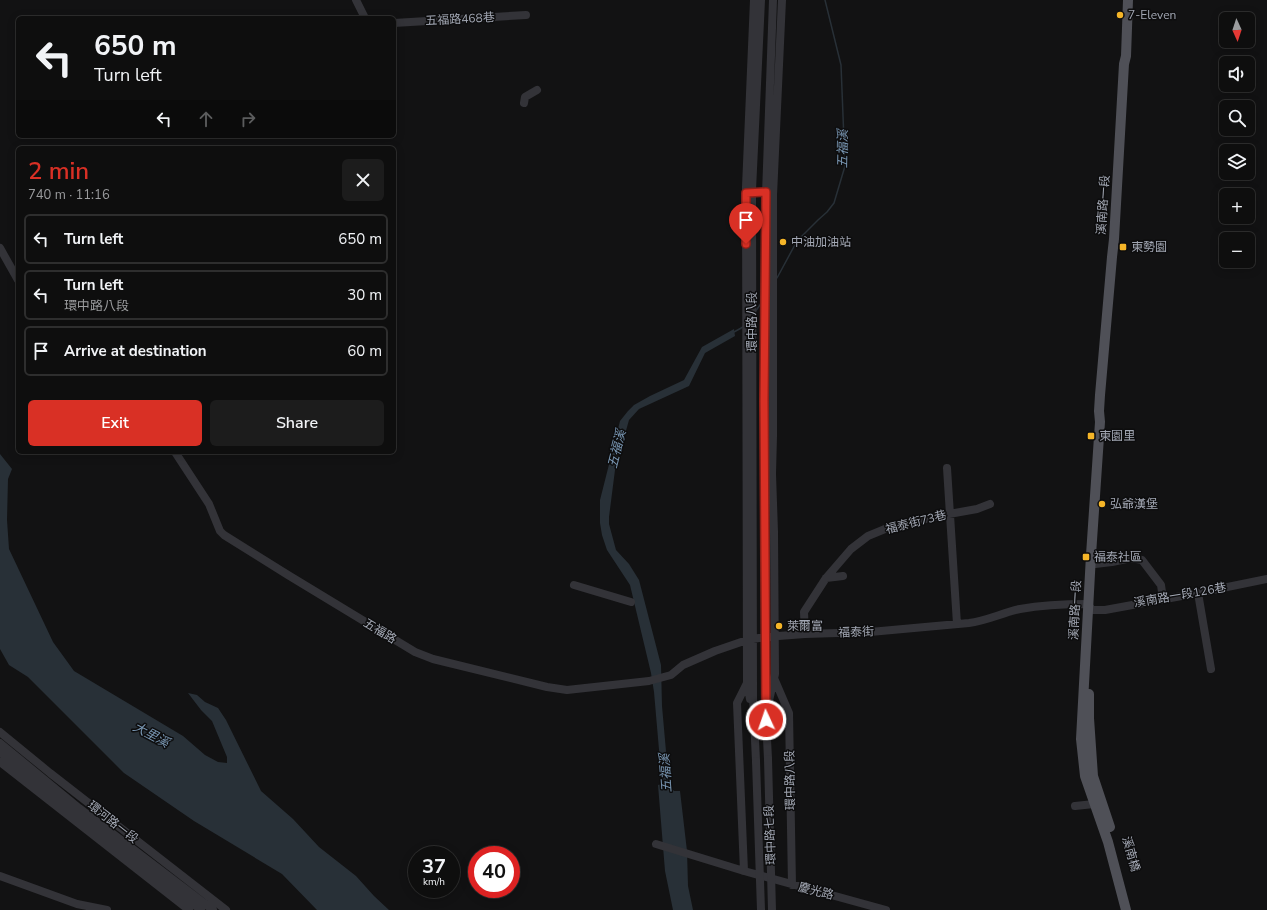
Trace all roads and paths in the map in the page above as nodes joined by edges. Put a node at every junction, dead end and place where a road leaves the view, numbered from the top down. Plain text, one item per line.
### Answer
1 (356, 0) edge
2 (754, 0) edge
3 (761, 0) edge
4 (773, 0) edge
5 (782, 0) edge
6 (1128, 0) edge
7 (526, 15) dead end
8 (364, 16) edge
9 (396, 23) edge
10 (537, 90) dead end
11 (524, 103) dead end
12 (770, 192) junction
13 (749, 193) junction
14 (0, 248) edge
15 (16, 276) edge
16 (769, 296) junction
17 (176, 454) edge
18 (947, 468) dead end
19 (990, 504) dead end
20 (949, 514) junction
21 (1094, 566) junction
22 (843, 576) dead end
23 (826, 578) junction
24 (1267, 579) edge
25 (574, 585) dead end
26 (1198, 593) junction
27 (1163, 599) junction
28 (632, 602) dead end
29 (1090, 607) junction
30 (957, 624) junction
31 (805, 634) junction
32 (774, 636) junction
33 (765, 637) junction
34 (750, 640) junction
35 (1211, 669) dead end
36 (667, 676) joint
37 (774, 678) junction
38 (747, 683) junction
39 (754, 716) junction
40 (766, 716) junction
41 (0, 732) edge
42 (0, 743) edge
43 (0, 752) edge
44 (768, 759) joint
45 (756, 761) joint
46 (0, 762) edge
47 (42, 783) junction
48 (1098, 805) junction
49 (1075, 806) dead end
50 (656, 844) dead end
51 (744, 871) junction
52 (0, 876) edge
53 (792, 884) junction
54 (107, 910) edge
55 (189, 910) edge
56 (201, 910) edge
57 (213, 910) edge
58 (226, 910) edge
59 (761, 910) edge
60 (772, 910) edge
61 (886, 910) edge
62 (1126, 910) edge
63 (1134, 910) edge

1 - 8 street
2 - 13 street, 環中路八段
3 - 13 street, 環中路八段
4 - 12 street, 環中路八段
5 - 12 street, 環中路八段
6 - 21 main road, 溪南路一段
7 - 9 street, 五福路468巷
10 - 11 street
12 - 13 street
12 - 16 street, 環中路八段
12 - 16 street, 環中路八段
13 - 34 street, 環中路八段
14 - 15 street
16 - 32 street, 環中路八段
16 - 33 street, 環中路八段
17 - 36 street, 五福路
18 - 20 street
19 - 20 street, 福泰街73巷
20 - 23 street, 福泰街73巷
20 - 30 street
21 - 27 street
21 - 29 main road, 溪南路一段
22 - 23 street
23 - 31 street, 福泰街73巷
24 - 26 street, 溪南路一段126巷
25 - 28 street
26 - 27 street, 溪南路一段126巷
26 - 35 street
27 - 29 street, 溪南路一段126巷
29 - 30 street, 福泰街
29 - 48 main road, 溪南路一段
30 - 31 street, 福泰街
31 - 32 street, 福泰街
32 - 33 street, 福泰街
32 - 37 street, 環中路八段
33 - 34 street, 福泰街
33 - 40 street, 環中路八段
34 - 36 street, 福泰街
34 - 38 street, 環中路八段
34 - 39 street, 環中路八段
37 - 40 street, 環中路八段
37 - 53 street, 環中路八段
38 - 39 street, 環中路八段
38 - 51 street, 環中路八段
39 - 45 street, 環中路八段
40 - 44 street, 環中路八段
41 - 47 street, 環河路一段
42 - 47 street, 環河路一段
43 - 47 street, 環河路一段
44 - 60 street, 環中路七段, bridge
45 - 59 street, 環中路七段, bridge
46 - 47 street, 環河路一段
47 - 55 street, 環河路一段
47 - 56 street, 環河路一段
47 - 57 street, 環河路一段
47 - 58 street, 環河路一段
48 - 49 street
48 - 62 main road, 溪南橋
48 - 63 main road, 溪南橋
50 - 51 street, 慶光路
51 - 53 street, 慶光路
52 - 54 street
53 - 61 street, 慶光路

